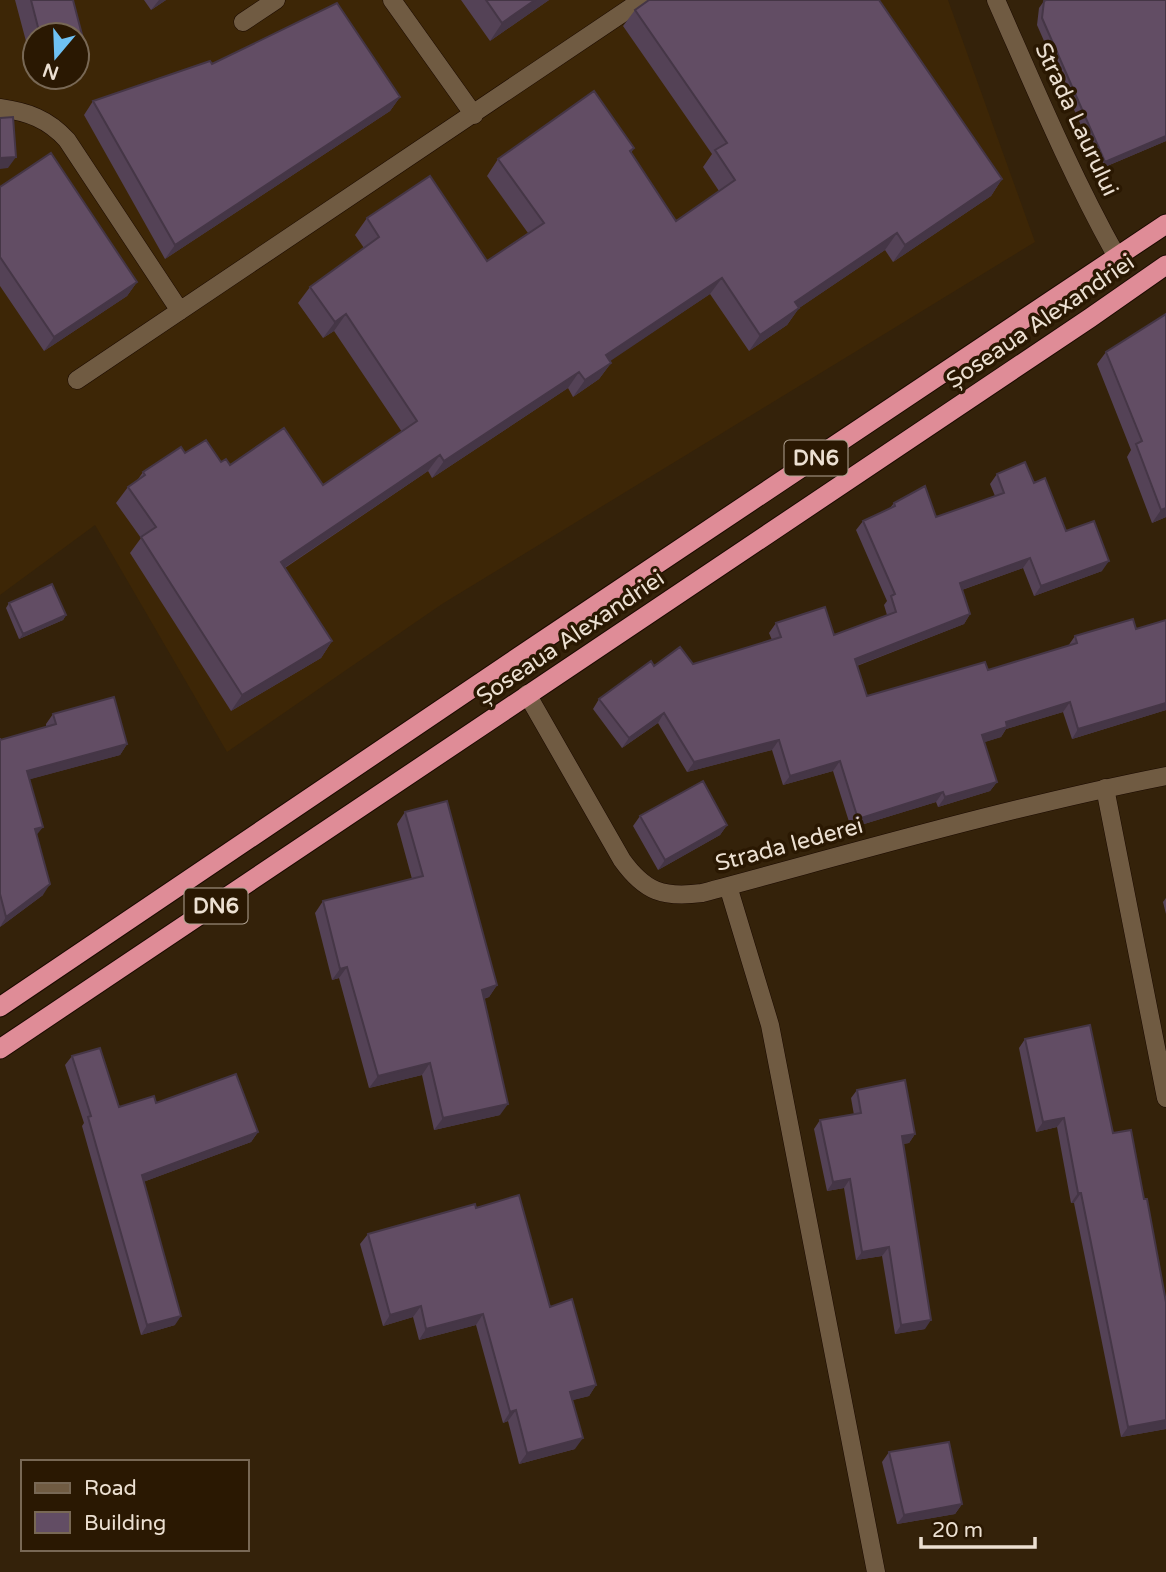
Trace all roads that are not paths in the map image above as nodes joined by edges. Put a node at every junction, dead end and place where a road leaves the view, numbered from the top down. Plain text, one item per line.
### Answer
1 (276, 0) edge
2 (392, 0) edge
3 (642, 0) edge
4 (996, 0) edge
5 (243, 22) dead end
6 (0, 108) edge
7 (474, 115) junction
8 (1166, 224) edge
9 (1117, 257) junction
10 (1166, 265) edge
11 (180, 311) junction
12 (77, 380) dead end
13 (527, 694) junction
14 (1166, 776) edge
15 (1105, 788) junction
16 (728, 886) junction
17 (0, 1007) edge
18 (0, 1049) edge
19 (1166, 1098) edge
20 (876, 1572) edge

1 - 5 street
2 - 7 street
3 - 7 street
4 - 9 street, Strada Laurului
6 - 11 street
7 - 11 street
8 - 9 highway, Șoseaua Alexandriei / DN6
9 - 17 highway, Șoseaua Alexandriei / DN6
10 - 13 highway, Șoseaua Alexandriei / DN6
11 - 12 street
13 - 16 street, Strada Iederei
13 - 18 highway, Șoseaua Alexandriei / DN6
14 - 15 street, Strada Iederei
15 - 16 street, Strada Iederei
15 - 19 street
16 - 20 street

